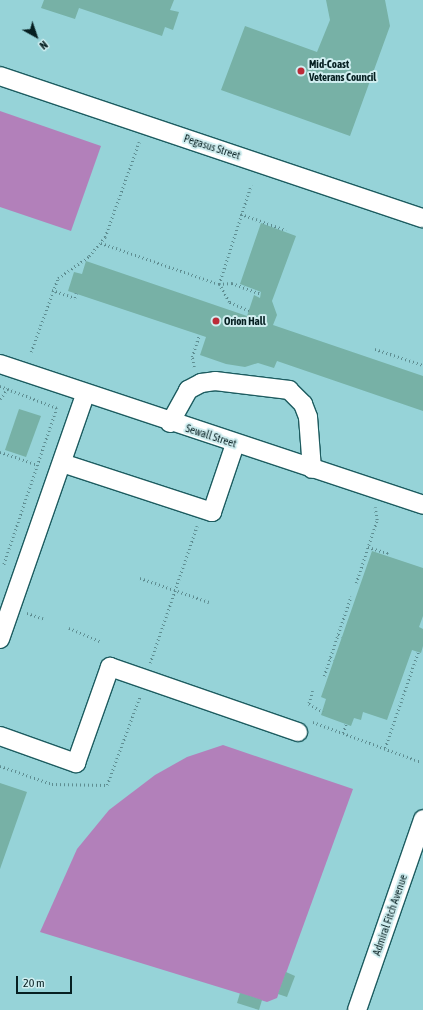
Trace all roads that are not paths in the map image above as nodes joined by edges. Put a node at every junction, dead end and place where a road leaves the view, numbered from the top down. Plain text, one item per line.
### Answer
1 (0, 76) edge
2 (423, 218) edge
3 (0, 364) edge
4 (85, 395) junction
5 (170, 422) junction
6 (235, 444) junction
7 (62, 463) junction
8 (312, 469) junction
9 (423, 505) edge
10 (0, 639) edge
11 (302, 726) road end
12 (0, 736) edge
13 (423, 819) edge
14 (357, 1010) edge

1 - 2 street, Pegasus Street
3 - 4 street, Sewall Street
4 - 5 street, Sewall Street
4 - 7 street
5 - 6 street, Sewall Street
5 - 8 street
6 - 7 street
6 - 8 street, Sewall Street
7 - 10 street
8 - 9 street, Sewall Street
11 - 12 street
13 - 14 street, Admiral Fitch Avenue

